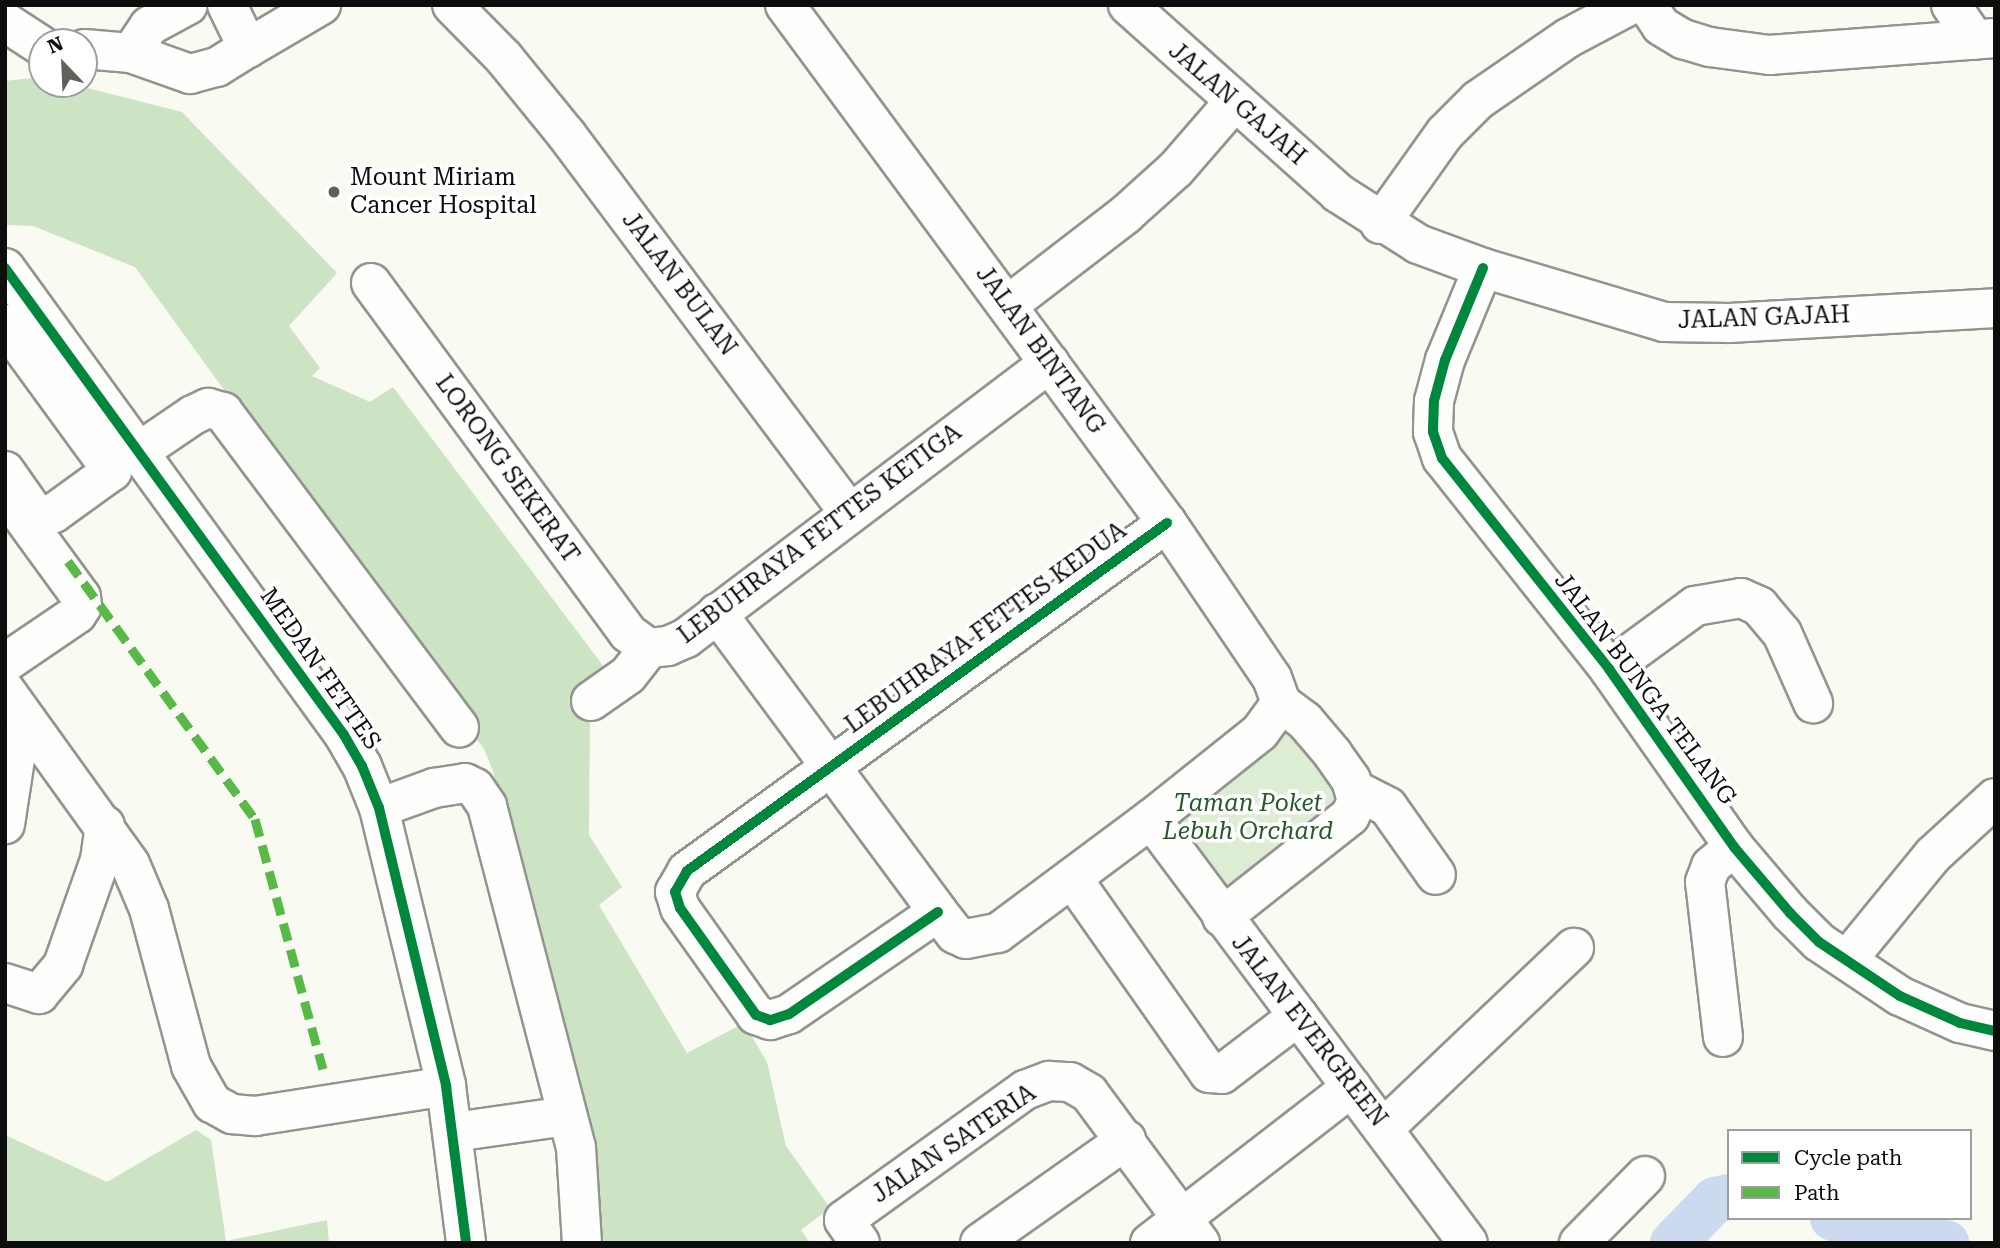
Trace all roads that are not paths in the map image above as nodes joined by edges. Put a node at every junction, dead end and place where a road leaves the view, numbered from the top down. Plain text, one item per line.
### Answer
1 (188, 5) edge
2 (227, 5) edge
3 (321, 5) edge
4 (452, 5) edge
5 (785, 5) edge
6 (1128, 5) edge
7 (1630, 5) edge
8 (1647, 5) edge
9 (1951, 5) edge
10 (5, 22) edge
11 (28, 37) edge
12 (1985, 38) edge
13 (248, 48) junction
14 (98, 50) edge
15 (131, 53) junction
16 (1235, 101) junction
17 (1380, 224) junction
18 (5, 268) edge
19 (1482, 268) junction
20 (371, 283) dead end
21 (1008, 305) junction
22 (1995, 308) edge
23 (5, 324) edge
24 (1050, 363) junction
25 (58, 369) junction
26 (140, 451) junction
27 (5, 471) edge
28 (5, 494) edge
29 (850, 513) junction
30 (1167, 523) junction
31 (717, 613) junction
32 (649, 648) junction
33 (10, 650) edge
34 (1609, 669) junction
35 (5, 690) edge
36 (591, 701) dead end
37 (1281, 703) junction
38 (1813, 703) dead end
39 (459, 728) dead end
40 (5, 744) edge
41 (830, 767) junction
42 (1355, 790) junction
43 (1995, 798) edge
44 (379, 808) junction
45 (1151, 819) junction
46 (5, 824) edge
47 (106, 824) junction
48 (1734, 847) junction
49 (1436, 875) dead end
50 (1072, 878) junction
51 (938, 912) junction
52 (1222, 917) junction
53 (1574, 948) dead end
54 (1847, 960) junction
55 (5, 983) edge
56 (1297, 1016) junction
57 (1995, 1031) edge
58 (1723, 1037) dead end
59 (446, 1086) junction
60 (1352, 1087) junction
61 (567, 1116) junction
62 (1384, 1128) junction
63 (453, 1132) junction
64 (1126, 1140) junction
65 (1645, 1176) dead end
66 (1191, 1230) edge
67 (852, 1231) edge
68 (466, 1243) edge
69 (582, 1243) edge
70 (980, 1243) edge
71 (1150, 1243) edge
72 (1468, 1243) edge
73 (1579, 1243) edge

1 - 15 street
2 - 13 street
3 - 13 street
4 - 29 street, JALAN BULAN
5 - 21 street, JALAN BINTANG
6 - 16 street, JALAN GAJAH
7 - 17 street
8 - 12 street
9 - 12 street
10 - 11 street
13 - 15 street
14 - 15 street
16 - 17 street, JALAN GAJAH
16 - 21 street
17 - 19 street, JALAN GAJAH
18 - 25 street, MEDAN FETTES
19 - 22 street, JALAN GAJAH
19 - 34 street, JALAN BUNGA TELANG
20 - 32 street, LORONG SEKERAT
21 - 24 street, JALAN BINTANG
23 - 25 street
24 - 29 street, LEBUHRAYA FETTES KETIGA
24 - 30 street, JALAN BINTANG
25 - 26 street, MEDAN FETTES
25 - 27 street
26 - 39 street
26 - 44 street, MEDAN FETTES
28 - 33 street
29 - 31 street, LEBUHRAYA FETTES KETIGA
30 - 37 street, JALAN BINTANG
30 - 41 street, LEBUHRAYA FETTES KEDUA
31 - 32 street, LEBUHRAYA FETTES KETIGA
31 - 41 street
32 - 36 street, LEBUHRAYA FETTES KETIGA
34 - 38 street, JALAN BUNGA TELANG
34 - 48 street, JALAN BUNGA TELANG
35 - 47 street
37 - 42 street
37 - 45 street
40 - 46 street
41 - 51 street
41 - 51 street, LEBUHRAYA FETTES KEDUA
42 - 49 street
42 - 52 street
43 - 54 street
44 - 59 street, MEDAN FETTES
44 - 61 street
45 - 50 street
45 - 52 street, JALAN EVERGREEN
47 - 55 street
47 - 59 street
48 - 54 street, JALAN BUNGA TELANG
48 - 58 street
50 - 51 street
50 - 56 street
52 - 56 street, JALAN EVERGREEN
53 - 62 street
54 - 57 street, JALAN BUNGA TELANG
56 - 60 street, JALAN EVERGREEN
59 - 63 street, MEDAN FETTES
60 - 62 street, JALAN EVERGREEN
60 - 66 street
61 - 63 street
61 - 69 street
62 - 72 street, JALAN EVERGREEN
63 - 68 street, MEDAN FETTES
64 - 66 street, JALAN SATERIA
64 - 67 street, JALAN SATERIA
64 - 70 street
65 - 73 street
66 - 71 street

